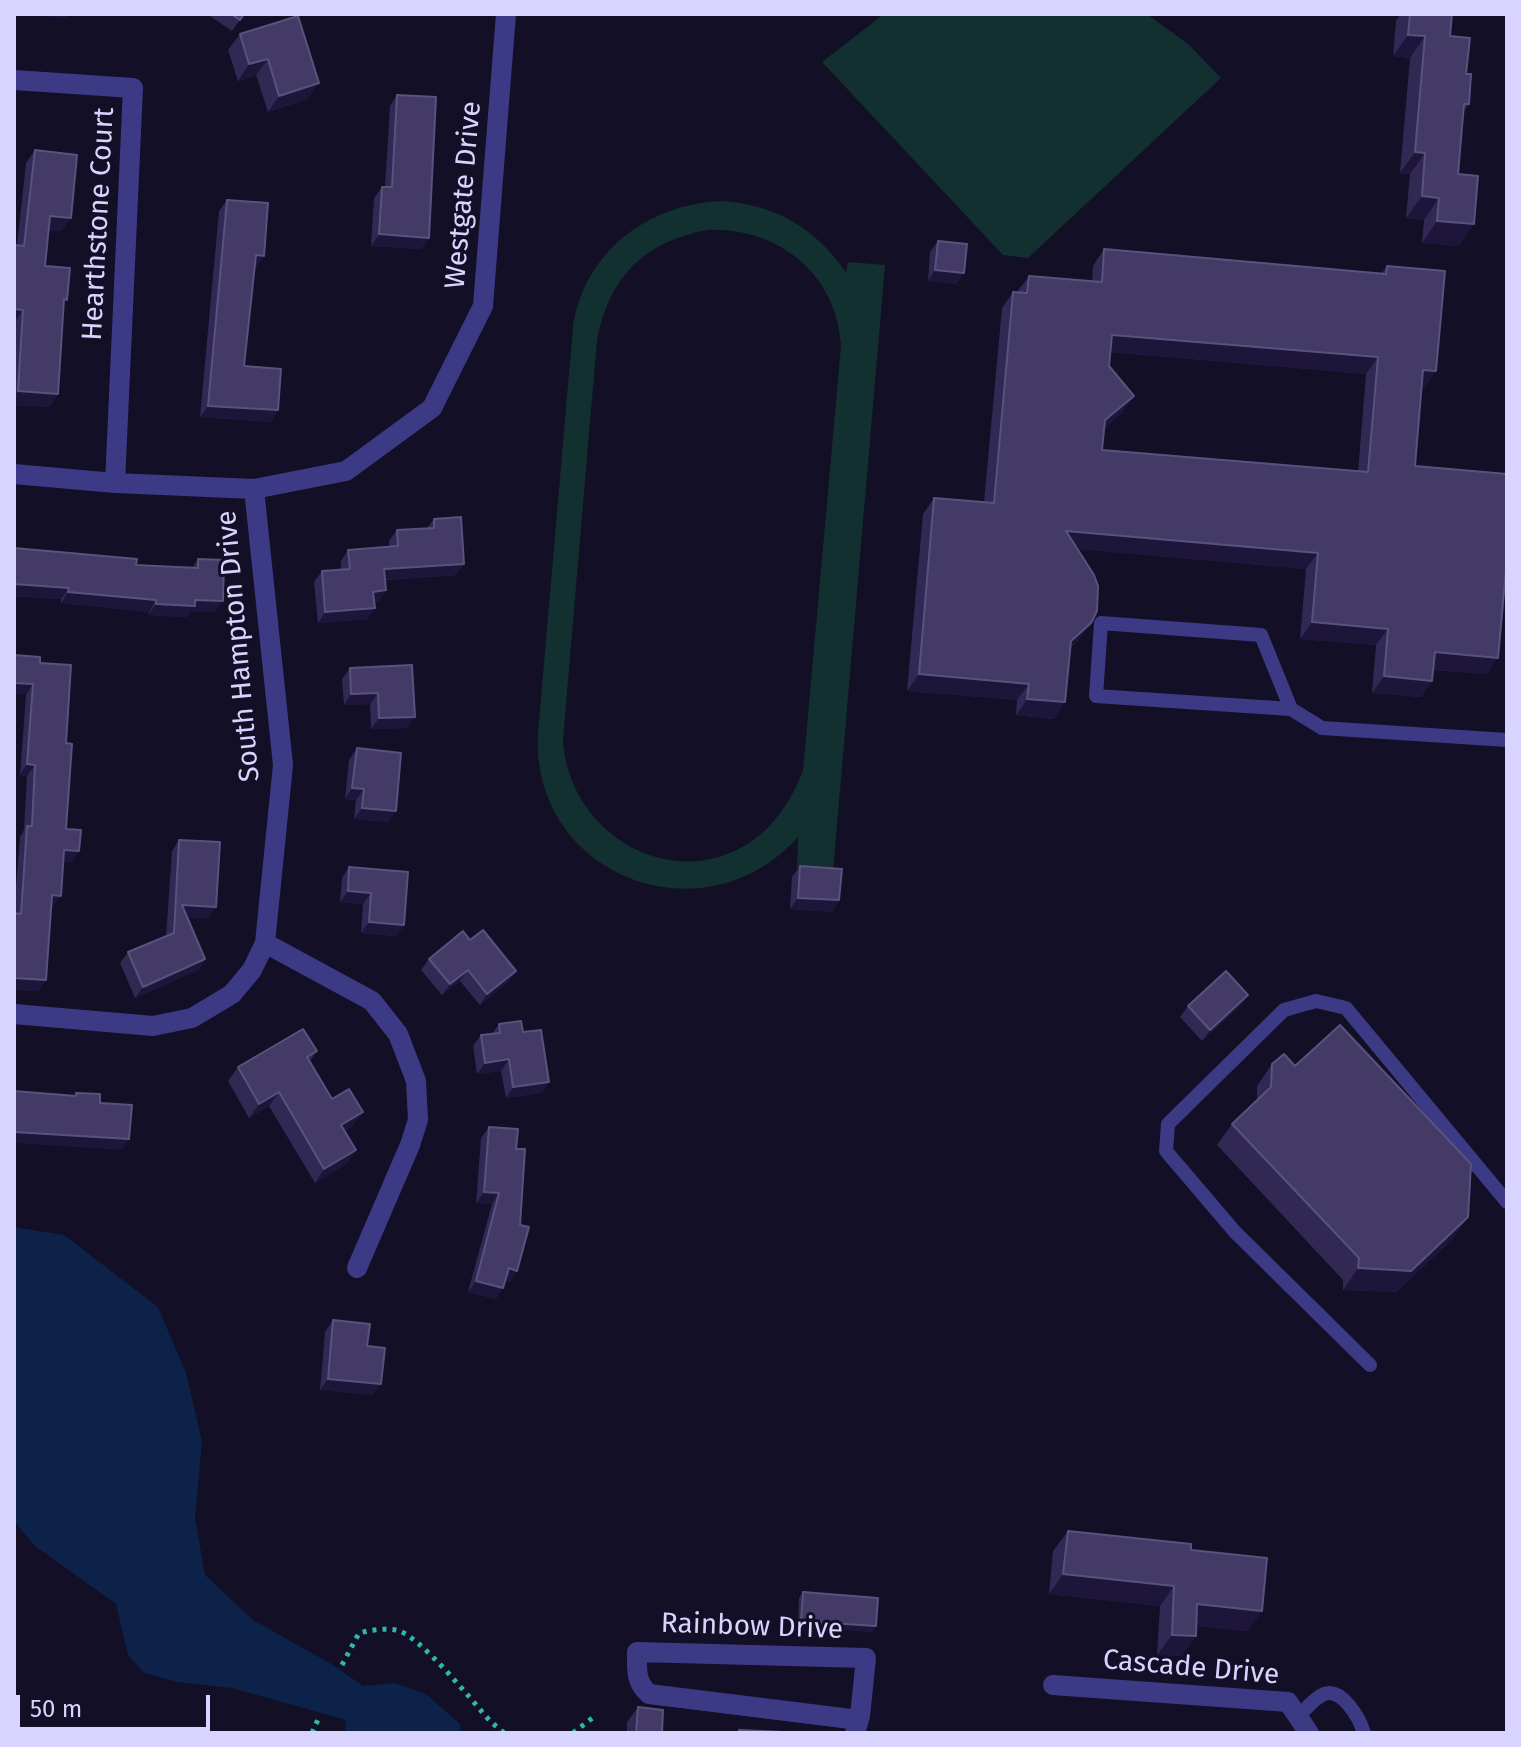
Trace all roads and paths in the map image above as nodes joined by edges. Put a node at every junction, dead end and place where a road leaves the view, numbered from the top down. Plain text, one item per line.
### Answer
1 (506, 14) edge
2 (14, 80) edge
3 (14, 474) edge
4 (115, 483) junction
5 (254, 489) junction
6 (1291, 709) junction
7 (1507, 740) edge
8 (265, 943) junction
9 (14, 1014) edge
10 (1507, 1202) edge
11 (357, 1268) dead end
12 (1370, 1365) dead end
13 (342, 1665) dead end
14 (1053, 1685) dead end
15 (320, 1715) dead end
16 (595, 1716) dead end
17 (1304, 1725) edge
18 (857, 1726) edge
19 (312, 1733) edge
20 (504, 1733) edge
21 (573, 1733) edge
22 (1364, 1733) edge

1 - 5 street, Westgate Drive
2 - 4 street, Hearthstone Court
3 - 4 street, Westgate Drive
4 - 5 street, Westgate Drive
5 - 8 street, South Hampton Drive
6 - 6 lane
6 - 7 lane
8 - 9 street, South Hampton Drive
8 - 11 street
10 - 12 lane
13 - 20 path
14 - 17 street, Cascade Drive
15 - 19 path
16 - 21 path
17 - 22 lane
18 - 18 street, Rainbow Drive

